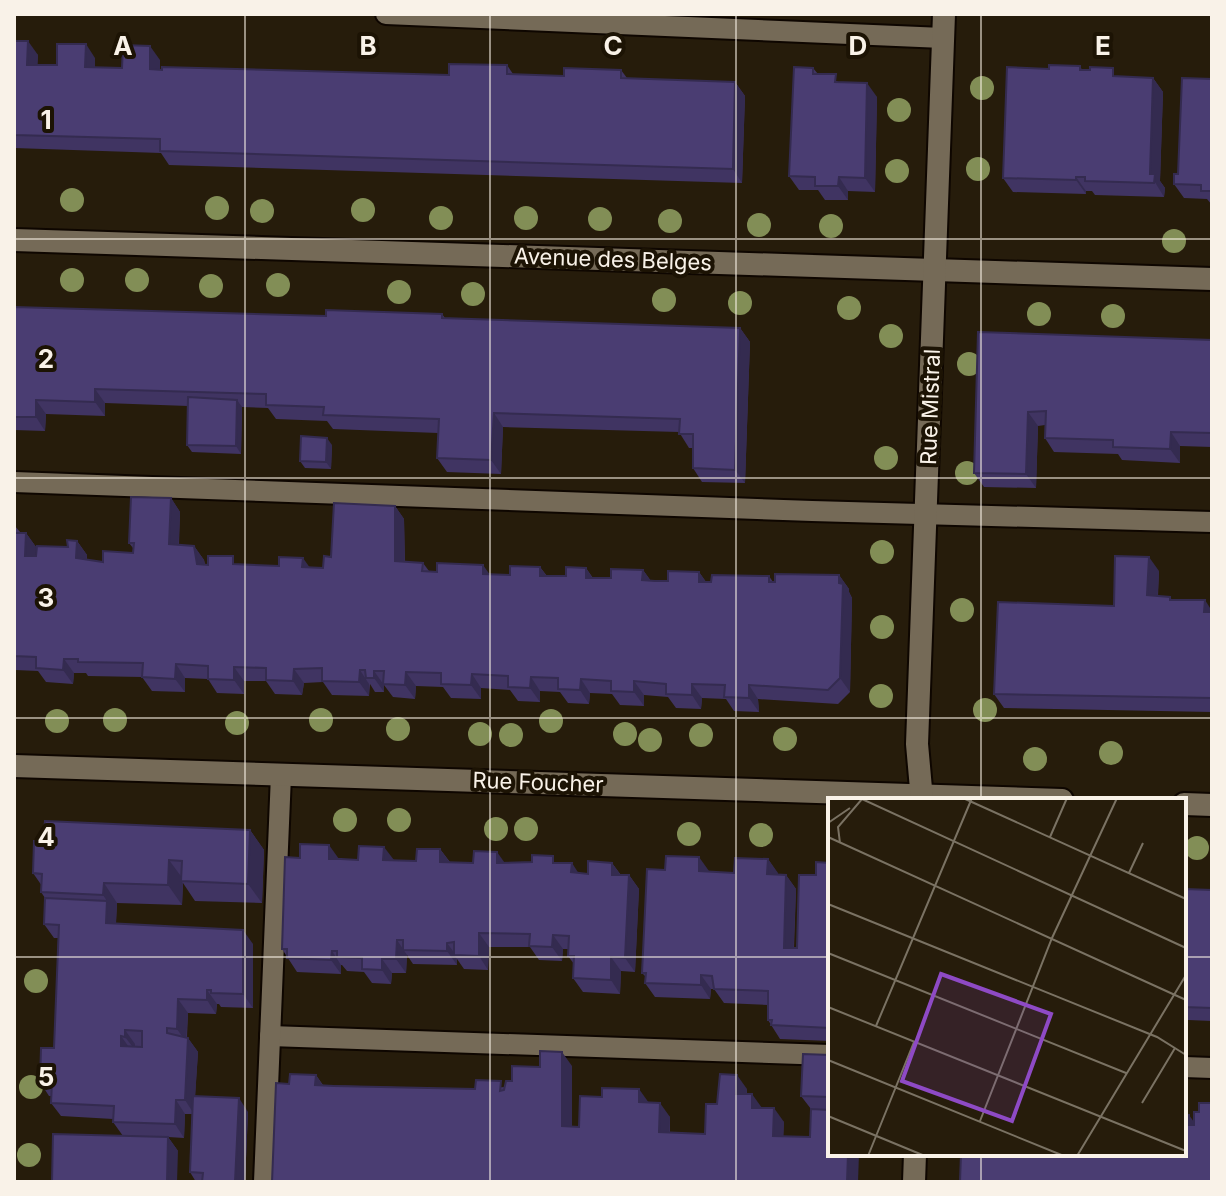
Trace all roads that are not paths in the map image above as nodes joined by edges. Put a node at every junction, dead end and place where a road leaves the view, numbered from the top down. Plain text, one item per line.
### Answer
1 (386, 14) edge
2 (944, 14) edge
3 (943, 38) junction
4 (14, 240) edge
5 (934, 270) junction
6 (1212, 279) edge
7 (14, 482) edge
8 (927, 513) junction
9 (1212, 522) edge
10 (14, 766) edge
11 (281, 775) junction
12 (922, 798) edge
13 (1186, 804) edge
14 (1212, 805) edge
15 (270, 1036) junction
16 (828, 1055) edge
17 (1186, 1067) edge
18 (1212, 1068) edge
19 (915, 1156) edge
20 (264, 1182) edge
21 (914, 1182) edge

1 - 3 lane
2 - 3 street, Rue Mistral
3 - 5 street, Rue Mistral
4 - 5 street, Avenue des Belges
5 - 6 street, Avenue des Belges
5 - 8 street, Rue Mistral
7 - 8 lane
8 - 9 lane
8 - 12 street, Rue Mistral
10 - 11 street, Rue Foucher
11 - 12 street, Rue Foucher
11 - 15 lane
13 - 14 street
15 - 16 lane
15 - 20 lane
17 - 18 lane
19 - 21 street

